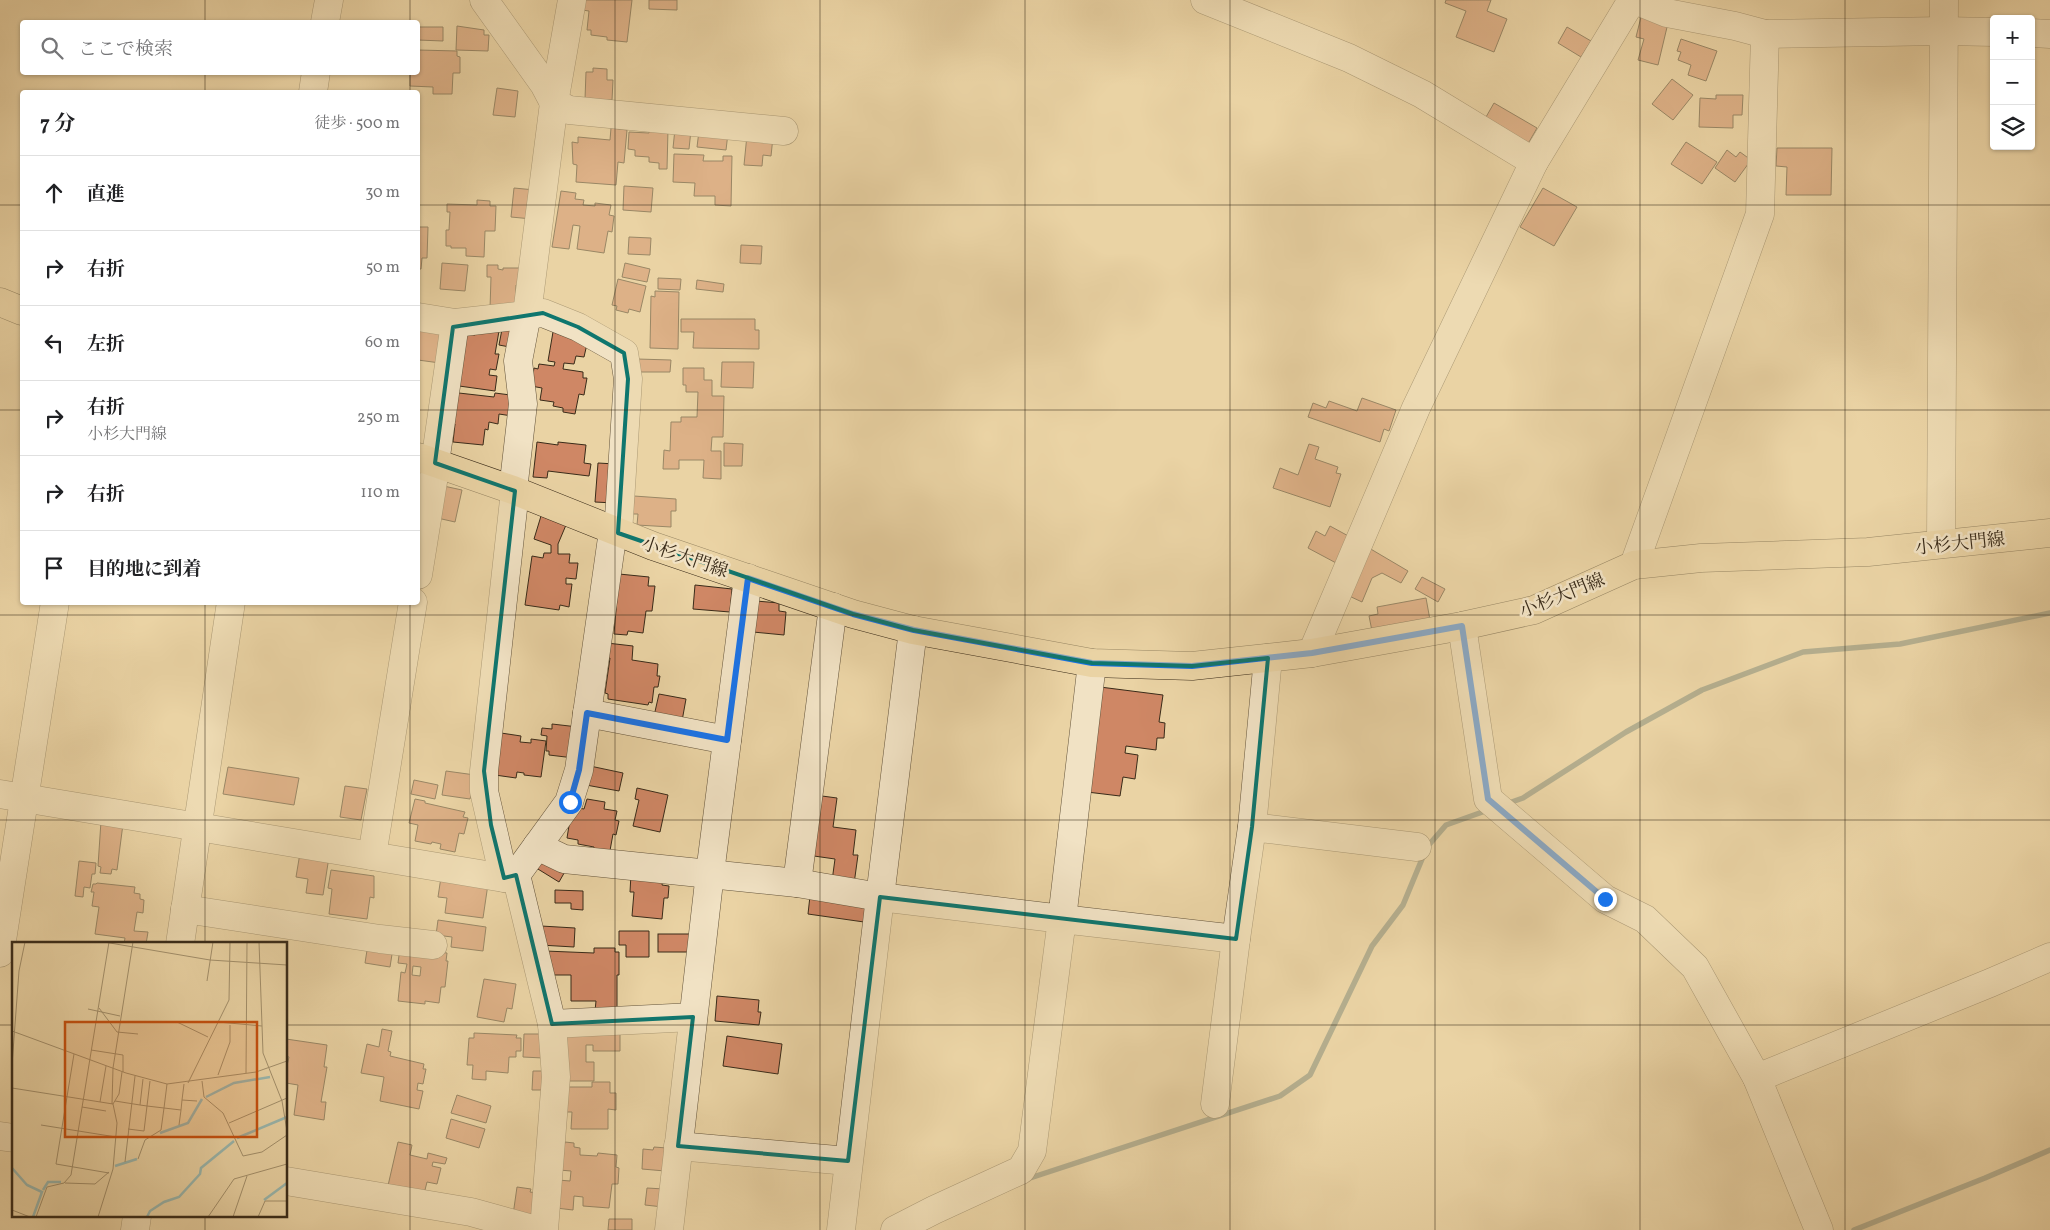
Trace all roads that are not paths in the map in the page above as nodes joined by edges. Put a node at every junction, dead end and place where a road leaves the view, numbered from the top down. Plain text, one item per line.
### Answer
1 (328, 0) edge
2 (484, 0) edge
3 (572, 0) edge
4 (1205, 0) edge
5 (1633, 0) edge
6 (1944, 0) edge
7 (325, 20) edge
8 (1943, 31) junction
9 (1990, 32) edge
10 (2035, 33) edge
11 (1764, 34) junction
12 (2050, 34) edge
13 (316, 75) edge
14 (313, 90) edge
15 (554, 103) junction
16 (784, 131) dead end
17 (1534, 162) junction
18 (0, 302) edge
19 (20, 310) edge
20 (527, 314) junction
21 (420, 317) edge
22 (455, 323) junction
23 (429, 461) edge
24 (514, 490) junction
25 (616, 532) junction
26 (2050, 533) edge
27 (1941, 544) junction
28 (420, 554) edge
29 (1634, 565) junction
30 (748, 578) junction
31 (54, 605) edge
32 (231, 605) edge
33 (413, 605) edge
34 (833, 608) junction
35 (1462, 626) junction
36 (914, 630) junction
37 (1312, 653) junction
38 (1268, 658) junction
39 (1092, 663) junction
40 (587, 713) junction
41 (727, 740) junction
42 (13, 796) edge
43 (198, 827) junction
44 (1252, 827) junction
45 (537, 846) junction
46 (1417, 847) dead end
47 (372, 856) junction
48 (710, 873) junction
49 (510, 876) junction
50 (797, 883) junction
51 (880, 897) junction
52 (185, 909) junction
53 (1062, 919) junction
54 (1236, 939) junction
55 (180, 942) edge
56 (433, 945) dead end
57 (0, 952) edge
58 (2050, 957) edge
59 (693, 1017) junction
60 (552, 1024) junction
61 (1757, 1078) junction
62 (1215, 1104) dead end
63 (678, 1146) junction
64 (848, 1161) junction
65 (288, 1181) edge
66 (536, 1230) edge
67 (544, 1230) edge
68 (668, 1230) edge
69 (842, 1230) edge
70 (895, 1230) edge
71 (1819, 1230) edge

1 - 7 street
2 - 15 street
3 - 15 street
4 - 17 street
5 - 11 street
5 - 17 street
6 - 8 street
8 - 9 street
8 - 11 street
8 - 27 street
10 - 12 street
11 - 29 street
13 - 14 street
15 - 16 street
15 - 20 street
17 - 37 street
18 - 19 main road
20 - 22 street
20 - 24 street
20 - 25 street
21 - 22 street
22 - 23 street
23 - 24 main road, 小杉大門線
23 - 28 street
24 - 25 main road, 小杉大門線
24 - 49 street
25 - 30 main road, 小杉大門線
25 - 40 street
26 - 27 main road, 小杉大門線
27 - 29 main road, 小杉大門線
29 - 35 main road, 小杉大門線
30 - 34 main road, 小杉大門線
30 - 41 street
31 - 42 street
32 - 43 street
33 - 47 street
34 - 36 main road, 小杉大門線
34 - 50 street
35 - 37 main road, 小杉大門線
35 - 61 street
36 - 39 main road, 小杉大門線
36 - 51 street
37 - 38 main road, 小杉大門線
38 - 39 main road, 小杉大門線
38 - 44 street
39 - 53 street
40 - 41 street
40 - 45 street
41 - 48 street
42 - 43 street
42 - 57 street
43 - 47 street
43 - 52 street
44 - 46 street
44 - 54 street
45 - 48 street
45 - 49 street
47 - 49 street
48 - 50 street
48 - 59 street
49 - 60 street
50 - 51 street
51 - 53 street
51 - 64 street
52 - 55 street
52 - 56 street
53 - 54 street
53 - 70 street
54 - 62 street
58 - 61 street
59 - 60 street
59 - 63 street
60 - 67 street
61 - 71 street
63 - 64 street
63 - 68 street
64 - 69 street
65 - 66 street

